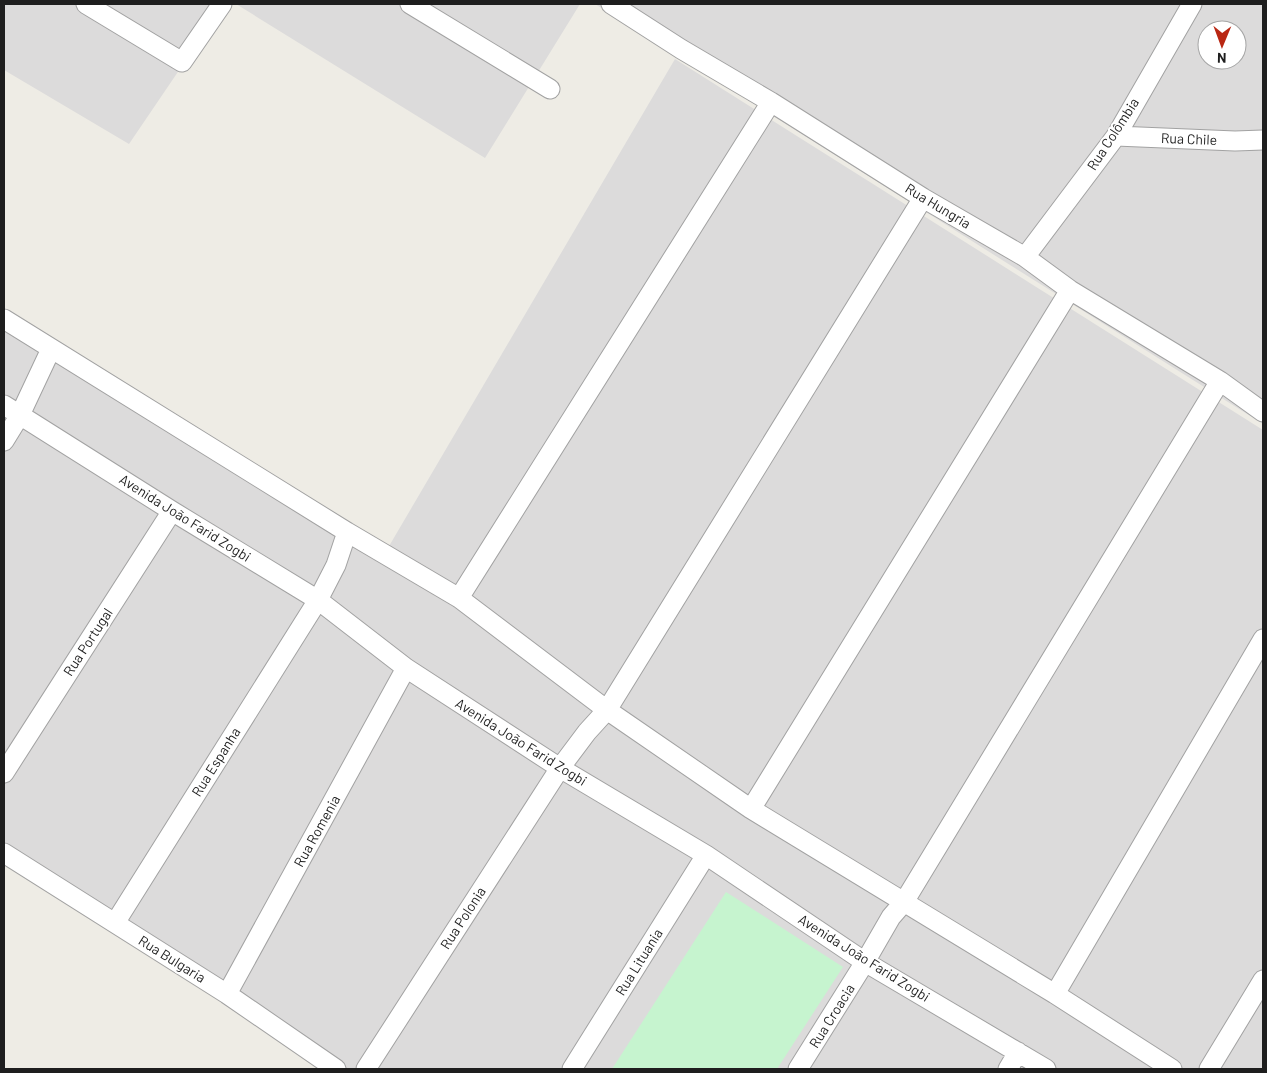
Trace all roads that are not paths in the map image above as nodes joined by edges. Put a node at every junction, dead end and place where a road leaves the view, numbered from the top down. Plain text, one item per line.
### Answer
1 (86, 4) edge
2 (222, 4) edge
3 (410, 4) edge
4 (611, 4) edge
5 (1192, 4) edge
6 (550, 89) dead end
7 (771, 102) junction
8 (1116, 136) junction
9 (1263, 140) edge
10 (923, 198) junction
11 (1025, 257) junction
12 (1070, 290) junction
13 (4, 319) edge
14 (51, 349) junction
15 (1220, 381) junction
16 (4, 405) edge
17 (1263, 412) edge
18 (20, 415) junction
19 (4, 441) edge
20 (172, 511) junction
21 (347, 532) junction
22 (459, 598) junction
23 (318, 600) junction
24 (1263, 639) edge
25 (406, 668) junction
26 (607, 710) junction
27 (560, 768) junction
28 (4, 774) edge
29 (751, 808) junction
30 (4, 853) edge
31 (706, 855) junction
32 (904, 902) junction
33 (115, 923) junction
34 (865, 962) junction
35 (1263, 980) edge
36 (227, 994) junction
37 (1055, 994) junction
38 (1018, 1052) junction
39 (336, 1069) edge
40 (366, 1069) edge
41 (572, 1069) edge
42 (798, 1069) edge
43 (1008, 1069) edge
44 (1046, 1069) edge
45 (1172, 1069) edge
46 (1210, 1069) edge

1 - 2 street
3 - 6 street
4 - 7 street, Rua Hungria
5 - 8 street, Rua Colômbia
7 - 10 street, Rua Hungria
7 - 22 street
8 - 9 street, Rua Chile
8 - 11 street, Rua Colômbia
10 - 11 street, Rua Hungria
10 - 26 street, Rua Polonia
11 - 12 street, Rua Hungria
12 - 15 street, Rua Hungria
12 - 29 street
13 - 14 street
14 - 18 street
14 - 21 street
15 - 17 street, Rua Hungria
15 - 32 street, Rua Croacia
16 - 18 street, Avenida João Farid Zogbi
18 - 19 street
18 - 20 street, Avenida João Farid Zogbi
20 - 23 street, Avenida João Farid Zogbi
20 - 28 street, Rua Portugal
21 - 22 street
21 - 23 street, Rua Espanha
22 - 26 street
23 - 25 street, Avenida João Farid Zogbi
23 - 33 street, Rua Espanha
24 - 37 street
25 - 27 street, Avenida João Farid Zogbi
25 - 36 street, Rua Romenia
26 - 27 street, Rua Polonia
26 - 29 street
27 - 31 street, Avenida João Farid Zogbi
27 - 40 street, Rua Polonia
29 - 32 street
30 - 33 street, Rua Bulgaria
31 - 34 street, Avenida João Farid Zogbi
31 - 41 street, Rua Lituania
32 - 34 street, Rua Croacia
32 - 37 street
33 - 36 street, Rua Bulgaria
34 - 38 street, Avenida João Farid Zogbi
34 - 42 street, Rua Croacia
35 - 46 street
36 - 39 street, Rua Bulgaria
37 - 45 street
38 - 43 street
38 - 44 street, Avenida João Farid Zogbi

